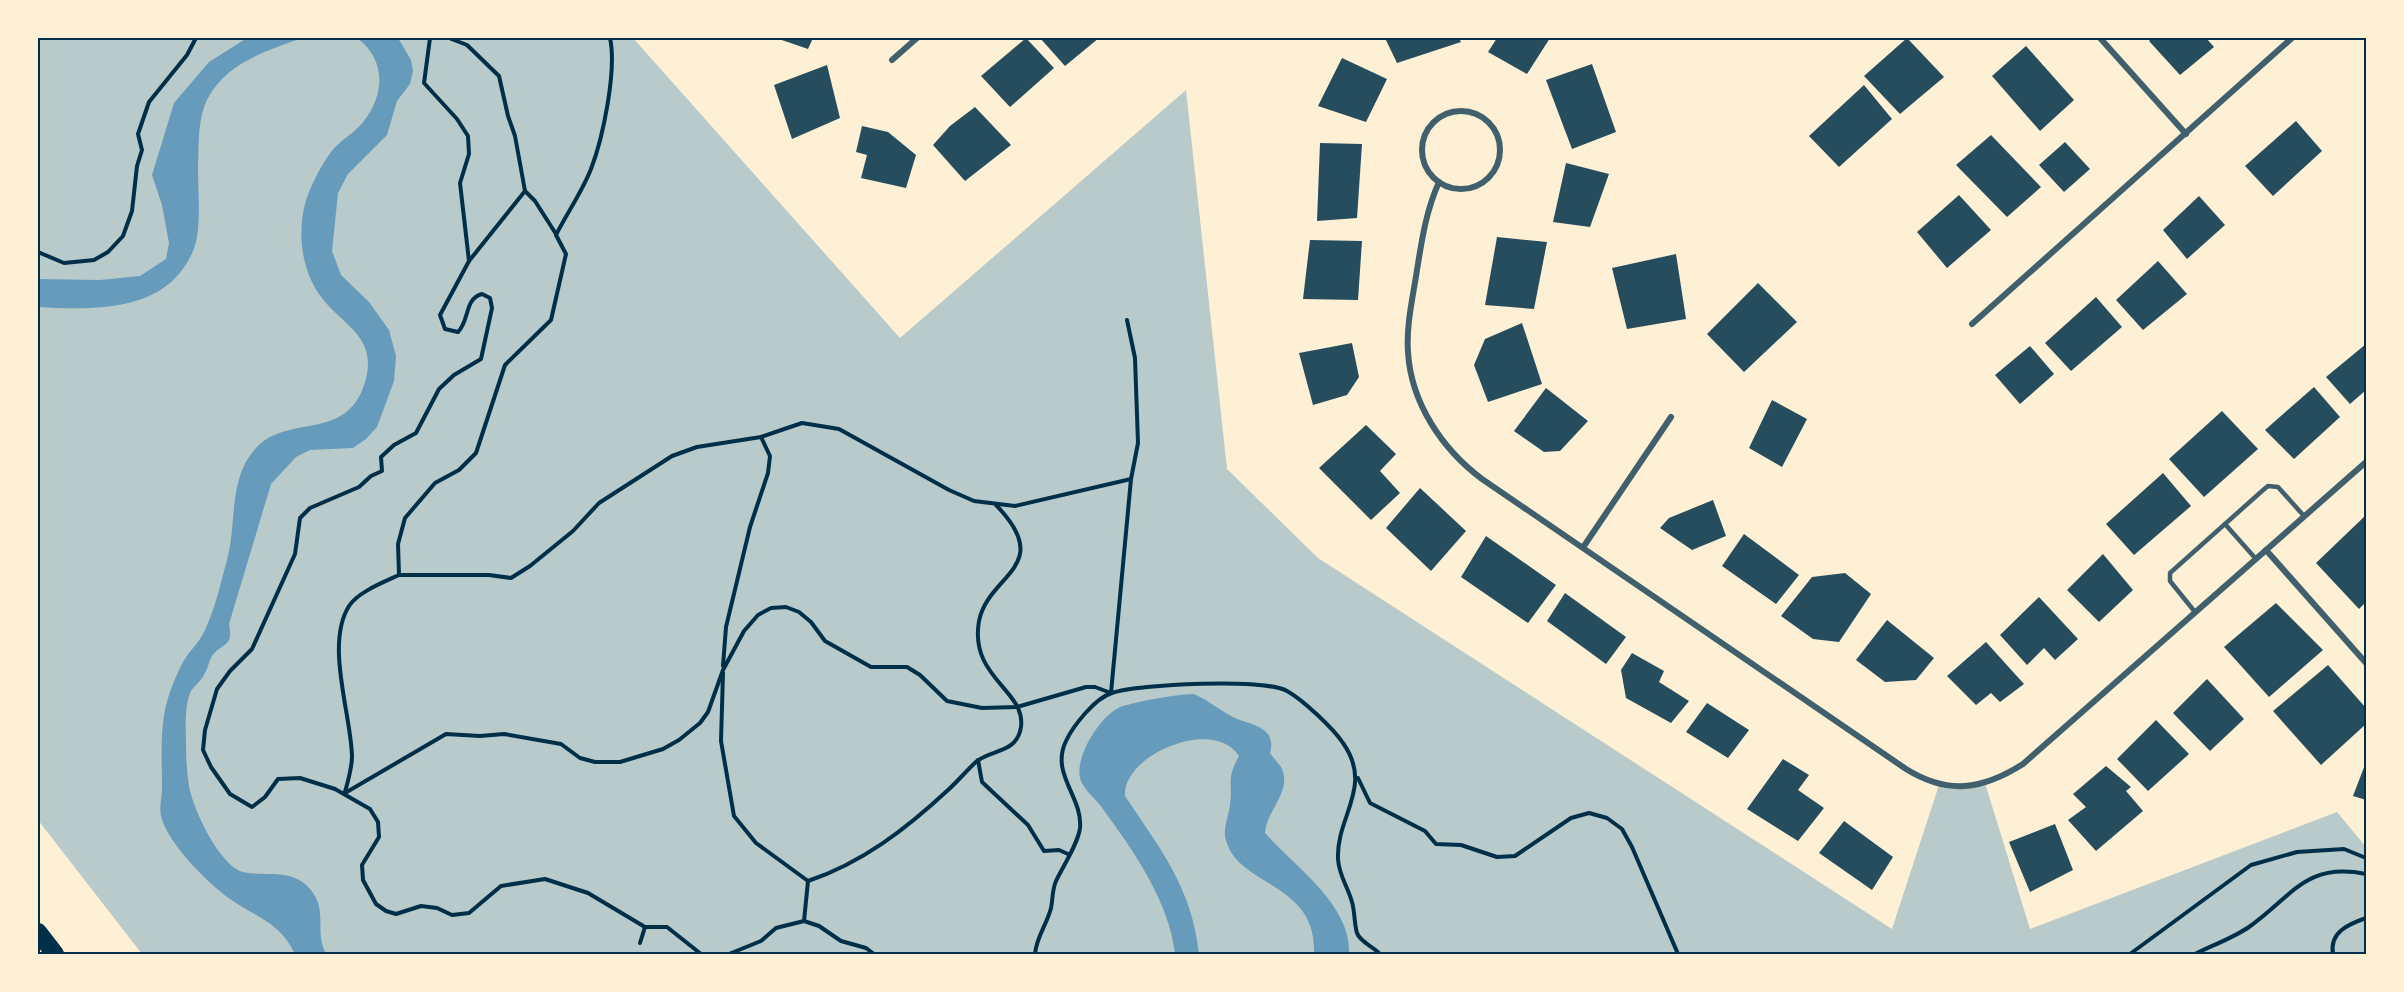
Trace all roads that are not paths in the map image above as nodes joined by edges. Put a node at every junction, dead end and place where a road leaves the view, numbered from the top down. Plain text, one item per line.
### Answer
1 (917, 38) edge
2 (2100, 38) edge
3 (2292, 38) edge
4 (892, 60) dead end
5 (2186, 134) junction
6 (1439, 182) junction
7 (1972, 324) dead end
8 (1671, 417) dead end
9 (2367, 462) edge
10 (2304, 516) junction
11 (2225, 524) junction
12 (1584, 546) junction
13 (2266, 550) junction
14 (2256, 559) junction
15 (2195, 612) junction
16 (2367, 663) edge
17 (38, 932) edge
18 (54, 954) edge

1 - 4 street
2 - 5 street
3 - 5 street
5 - 7 street
6 - 6 street
6 - 12 street
8 - 12 street
9 - 10 street
10 - 11 lane
10 - 13 street
11 - 14 lane
11 - 15 lane
12 - 15 street
13 - 14 street
13 - 16 street
14 - 15 street
17 - 18 highway

